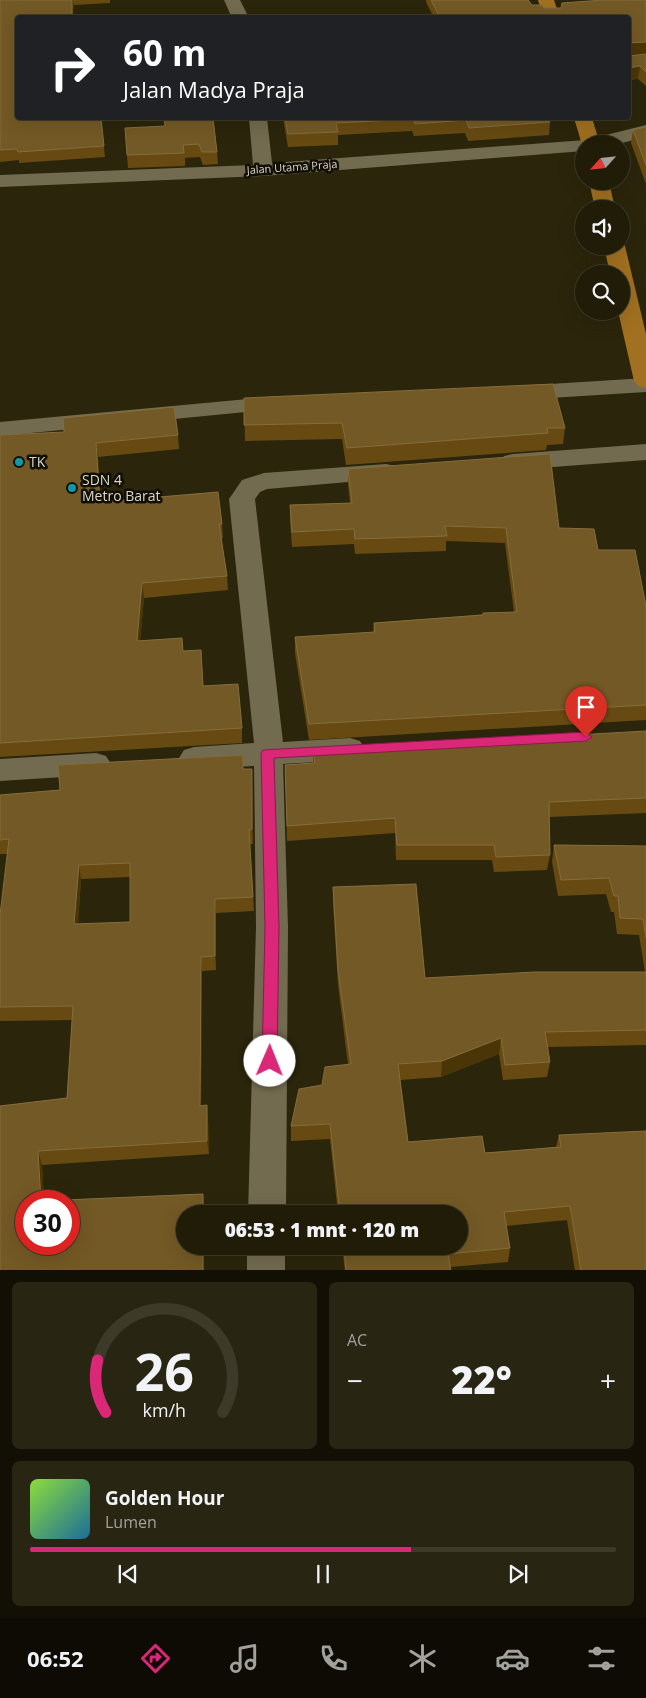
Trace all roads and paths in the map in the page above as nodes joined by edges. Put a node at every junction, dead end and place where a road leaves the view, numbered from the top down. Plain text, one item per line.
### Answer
1 (232, 0) edge
2 (546, 0) edge
3 (239, 15) edge
4 (551, 15) edge
5 (258, 120) edge
6 (584, 120) edge
7 (646, 131) edge
8 (589, 135) edge
9 (629, 135) edge
10 (575, 146) edge
11 (262, 170) junction
12 (0, 181) edge
13 (630, 313) edge
14 (646, 381) edge
15 (646, 385) edge
16 (496, 394) edge
17 (299, 401) edge
18 (0, 429) edge
19 (646, 452) edge
20 (489, 464) edge
21 (411, 470) edge
22 (377, 748) edge
23 (268, 753) junction
24 (168, 760) edge
25 (119, 763) edge
26 (0, 770) edge
27 (267, 1205) edge
28 (266, 1255) edge
29 (266, 1270) edge

1 - 3 street
2 - 4 main road
5 - 11 street
6 - 8 main road
7 - 9 street
10 - 11 street, Jalan Utama Praja
11 - 12 street, Jalan Utama Praja
13 - 14 main road
15 - 16 street
17 - 18 street
19 - 20 street
21 - 23 street
22 - 23 street
23 - 24 street
23 - 27 street
25 - 26 street
28 - 29 street

